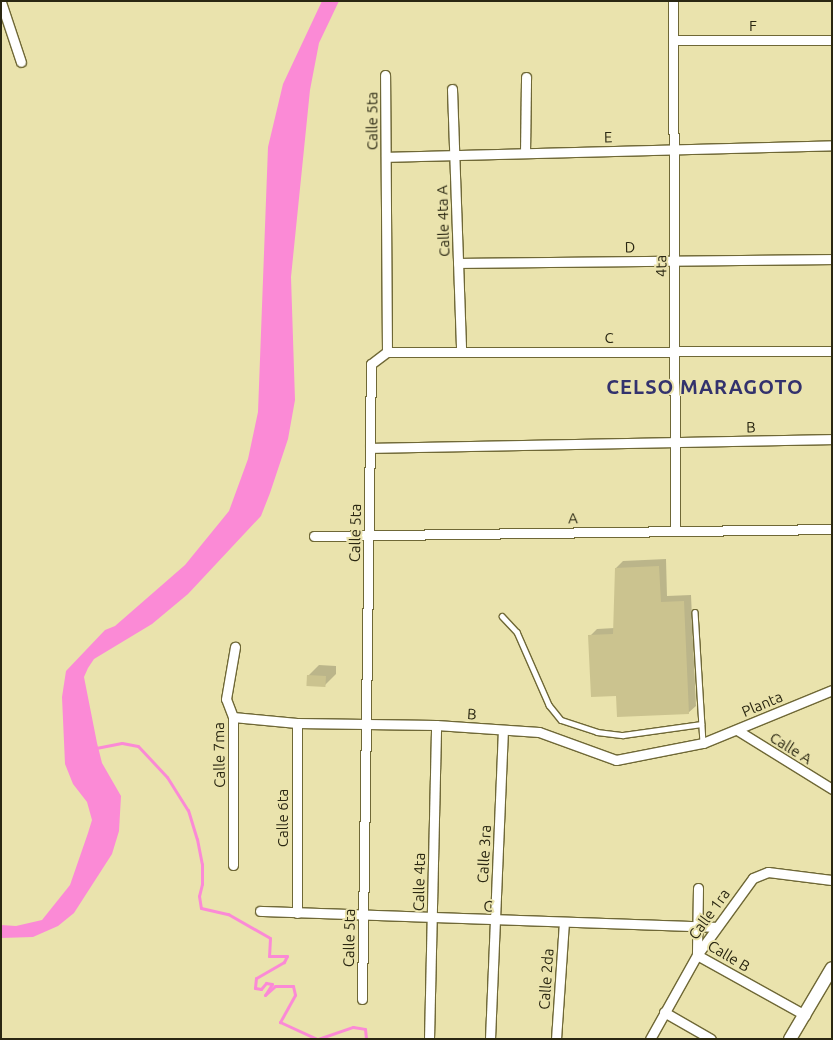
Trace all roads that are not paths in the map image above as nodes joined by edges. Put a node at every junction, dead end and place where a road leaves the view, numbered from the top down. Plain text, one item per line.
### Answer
1 (673, 1) edge
2 (1, 2) edge
3 (674, 40) junction
4 (832, 40) edge
5 (21, 62) dead end
6 (386, 75) dead end
7 (526, 77) dead end
8 (452, 89) dead end
9 (832, 145) edge
10 (674, 149) junction
11 (525, 153) junction
12 (454, 155) junction
13 (386, 157) junction
14 (832, 259) edge
15 (674, 261) junction
16 (458, 263) junction
17 (832, 351) edge
18 (387, 352) junction
19 (461, 352) junction
20 (676, 352) junction
21 (832, 439) edge
22 (677, 442) junction
23 (370, 448) junction
24 (832, 528) edge
25 (676, 531) junction
26 (369, 535) junction
27 (314, 536) dead end
28 (695, 612) dead end
29 (502, 616) dead end
30 (235, 647) dead end
31 (832, 690) edge
32 (233, 716) junction
33 (297, 723) junction
34 (366, 724) junction
35 (701, 724) junction
36 (436, 725) junction
37 (503, 730) junction
38 (737, 730) junction
39 (703, 743) junction
40 (832, 789) edge
41 (233, 864) dead end
42 (832, 880) edge
43 (698, 888) dead end
44 (260, 911) dead end
45 (297, 914) junction
46 (363, 915) junction
47 (432, 917) junction
48 (495, 920) junction
49 (564, 922) junction
50 (697, 927) junction
51 (715, 927) junction
52 (697, 954) junction
53 (832, 968) edge
54 (362, 999) dead end
55 (664, 1012) junction
56 (805, 1015) junction
57 (429, 1039) edge
58 (490, 1039) edge
59 (556, 1039) edge
60 (650, 1039) edge
61 (711, 1039) edge
62 (790, 1039) edge

1 - 3 street, 4ta
2 - 5 street
3 - 4 street, F
3 - 10 street, 4ta
6 - 13 street, Calle 5ta
7 - 11 street
8 - 12 street, Calle 4ta A
9 - 10 street, E
10 - 11 street, E
10 - 15 street, 4ta
11 - 12 street, E
12 - 13 street, E
12 - 16 street, Calle 4ta A
13 - 18 street, Calle 5ta
14 - 15 street, D
15 - 16 street, D
15 - 20 street, 4ta
16 - 19 street, Calle 4ta A
17 - 20 street, C
18 - 19 street, C
18 - 23 street, Calle 5ta
19 - 20 street, C
20 - 22 street, 4ta
21 - 22 street, B
22 - 23 street, B
22 - 25 street, 4ta
23 - 26 street, Calle 5ta
24 - 25 street, A
25 - 26 street, A
26 - 27 street, A
26 - 34 street, Calle 5ta
28 - 35 lane
29 - 35 lane
30 - 32 street, Calle 7ma
31 - 38 street, Planta
32 - 33 street, B
32 - 41 street, Calle 7ma
33 - 34 street, B
33 - 45 street, Calle 6ta
34 - 36 street, B
34 - 46 street, Calle 5ta
35 - 39 lane
36 - 37 street, B
36 - 47 street, Calle 4ta
37 - 39 street, B
37 - 48 street, Calle 3ra
38 - 39 street, Planta
38 - 40 street, Calle A
42 - 51 street, Calle 1ra
43 - 50 street, Calle B
44 - 45 street, C
45 - 46 street, C
46 - 47 street, C
46 - 54 street, Calle 5ta
47 - 48 street, C
47 - 57 street, Calle 4ta
48 - 49 street, C
48 - 58 street, Calle 3ra
49 - 50 street, C
49 - 59 street, Calle 2da
50 - 51 street, C
50 - 52 street, Calle B
51 - 52 street, Calle 1ra
52 - 55 street, Calle 1ra
52 - 56 street, Calle B
53 - 56 street
55 - 60 street, Calle 1ra
55 - 61 street
56 - 62 street

